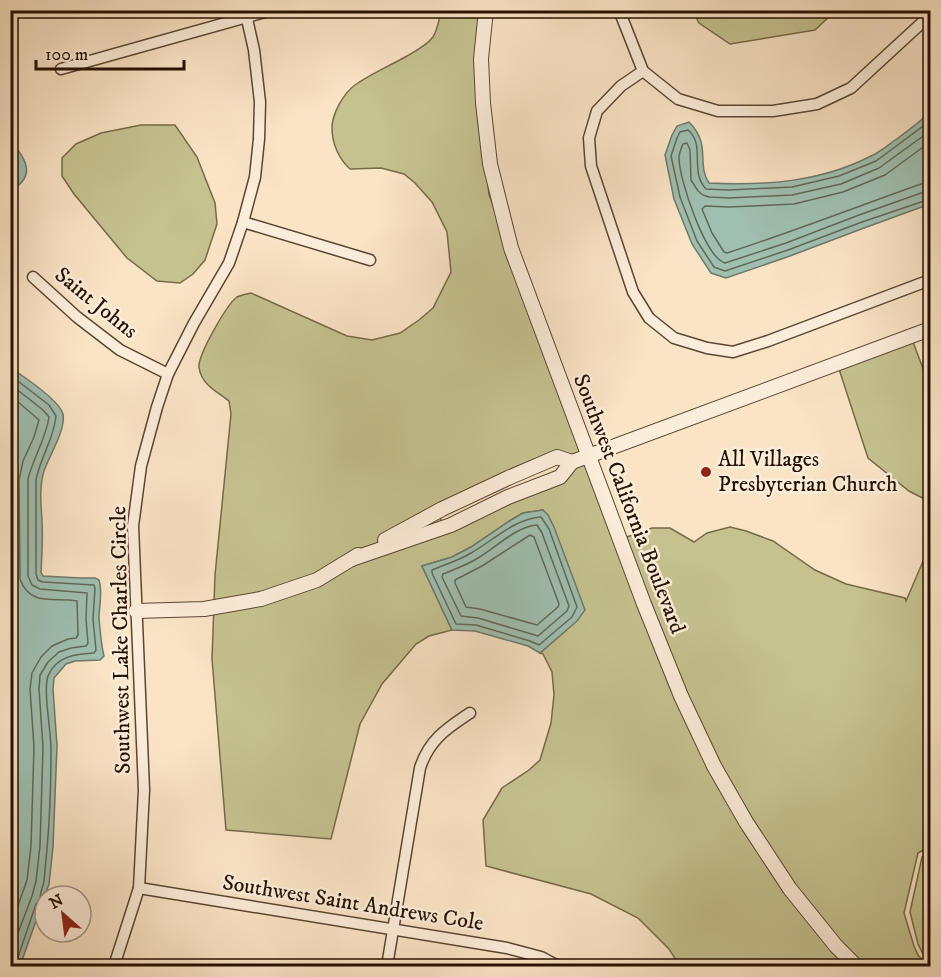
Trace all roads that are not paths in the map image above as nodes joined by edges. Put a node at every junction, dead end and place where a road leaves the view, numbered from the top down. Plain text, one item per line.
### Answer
1 (272, 10) edge
2 (486, 10) edge
3 (619, 10) edge
4 (930, 13) edge
5 (246, 14) edge
6 (61, 69) dead end
7 (643, 71) junction
8 (243, 222) junction
9 (370, 260) dead end
10 (33, 277) dead end
11 (930, 280) edge
12 (930, 329) edge
13 (168, 374) junction
14 (588, 456) junction
15 (572, 462) junction
16 (457, 502) junction
17 (465, 518) junction
18 (352, 559) junction
19 (136, 611) junction
20 (470, 713) dead end
21 (139, 888) junction
22 (394, 930) junction
23 (114, 966) edge
24 (387, 966) edge
25 (558, 966) edge
26 (856, 966) edge

1 - 5 street
2 - 14 street, Southwest California Boulevard
3 - 7 street
4 - 7 street
5 - 6 street
5 - 8 street, Southwest Lake Charles Circle
7 - 11 street
8 - 9 street
8 - 13 street, Southwest Lake Charles Circle
10 - 13 street, Saint Johns
12 - 14 street
13 - 19 street, Southwest Lake Charles Circle
14 - 15 street
14 - 26 street, Southwest California Boulevard
15 - 16 street
15 - 17 street
16 - 17 street
16 - 18 street
17 - 18 street
18 - 19 street
19 - 21 street, Southwest Lake Charles Circle
20 - 22 street
21 - 22 street, Southwest Saint Andrews Cole
21 - 23 street, Southwest Lake Charles Circle
22 - 24 street
22 - 25 street, Southwest Saint Andrews Cole

